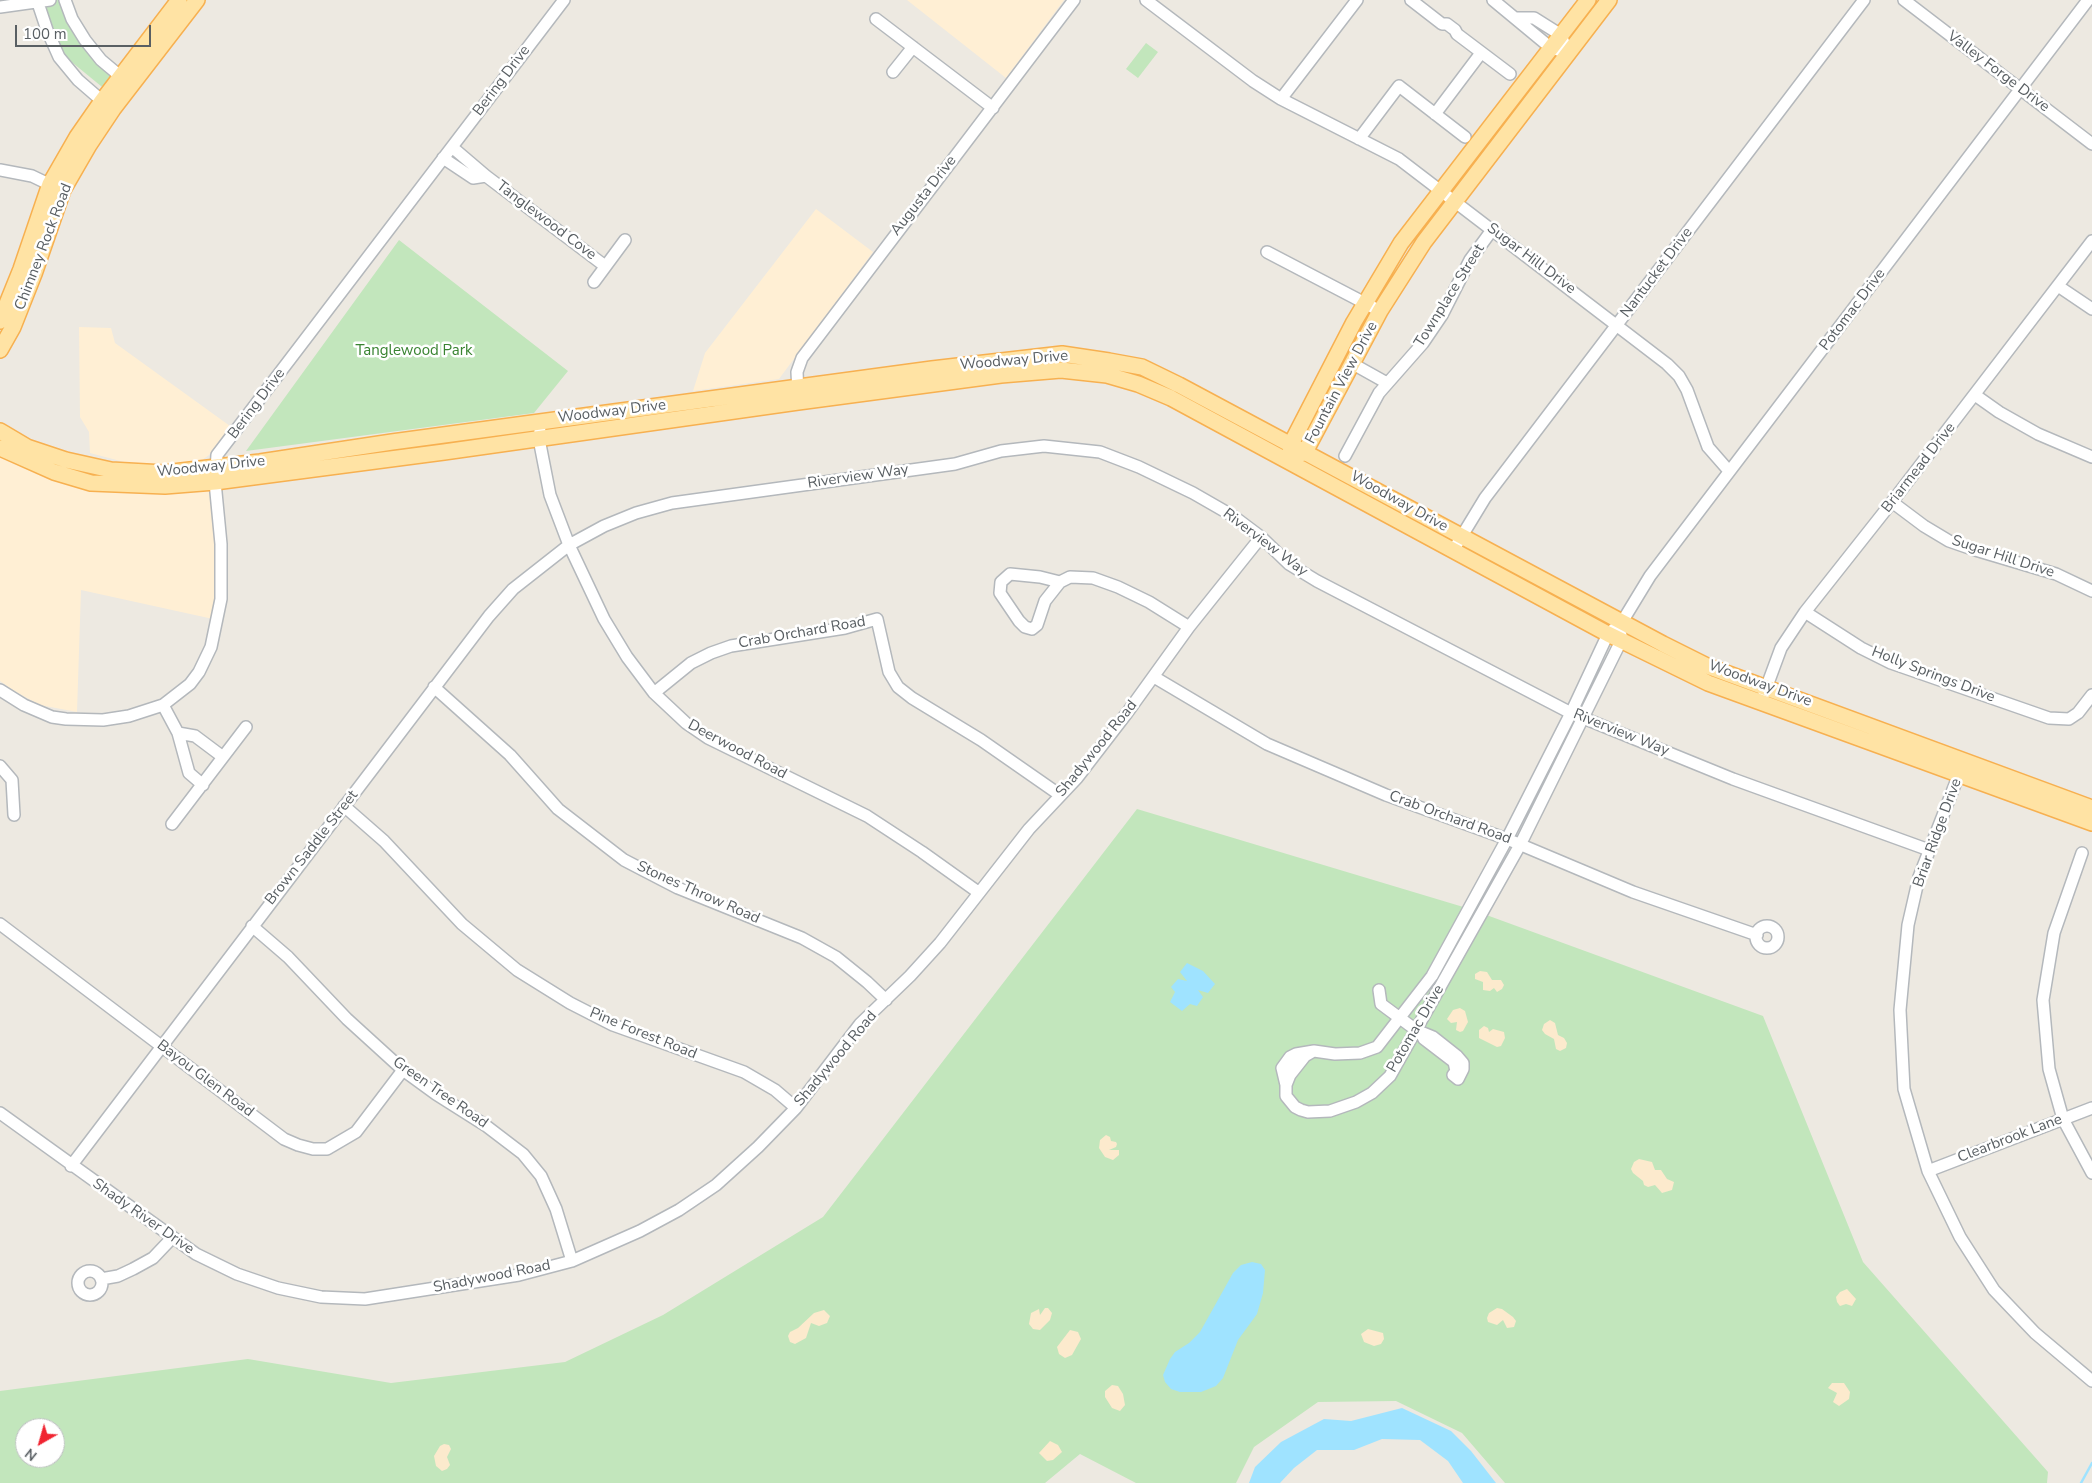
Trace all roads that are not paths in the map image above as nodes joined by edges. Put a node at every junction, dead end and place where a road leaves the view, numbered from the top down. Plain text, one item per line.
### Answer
1 (50, 0) edge
2 (65, 0) edge
3 (179, 0) edge
4 (196, 0) edge
5 (564, 0) edge
6 (1074, 0) edge
7 (1146, 0) edge
8 (1357, 0) edge
9 (1410, 0) edge
10 (1493, 0) edge
11 (1588, 0) edge
12 (1608, 0) edge
13 (1864, 0) edge
14 (1904, 0) edge
15 (2088, 0) edge
16 (37, 1) edge
17 (0, 7) edge
18 (1516, 18) junction
19 (876, 19) dead end
20 (1561, 35) junction
21 (913, 47) junction
22 (1551, 48) junction
23 (1482, 53) junction
24 (1568, 53) junction
25 (894, 72) dead end
26 (1510, 74) dead end
27 (126, 80) junction
28 (2020, 88) junction
29 (1281, 99) junction
30 (107, 105) junction
31 (992, 108) junction
32 (1435, 114) junction
33 (1465, 137) dead end
34 (1359, 139) junction
35 (2092, 144) edge
36 (452, 147) junction
37 (443, 158) junction
38 (0, 170) edge
39 (486, 176) junction
40 (57, 187) junction
41 (1440, 191) junction
42 (1455, 201) junction
43 (1492, 230) junction
44 (625, 240) dead end
45 (2092, 241) edge
46 (1266, 252) dead end
47 (605, 266) junction
48 (594, 282) dead end
49 (2058, 286) junction
50 (1365, 302) junction
51 (2092, 309) edge
52 (1380, 311) junction
53 (0, 321) edge
54 (1618, 324) junction
55 (0, 350) edge
56 (1352, 364) junction
57 (932, 369) junction
58 (1387, 383) junction
59 (933, 384) junction
60 (1175, 391) junction
61 (798, 394) junction
62 (1975, 395) junction
63 (676, 412) junction
64 (541, 422) junction
65 (0, 431) edge
66 (442, 436) junction
67 (539, 439) junction
68 (403, 441) junction
69 (1291, 444) junction
70 (0, 448) edge
71 (444, 452) junction
72 (1306, 452) junction
73 (1345, 456) dead end
74 (406, 457) junction
75 (2092, 457) edge
76 (1290, 460) junction
77 (87, 465) junction
78 (1729, 471) junction
79 (215, 475) junction
80 (91, 483) junction
81 (1892, 502) junction
82 (1261, 537) junction
83 (1457, 543) junction
84 (569, 545) junction
85 (1060, 582) junction
86 (2092, 592) edge
87 (1805, 612) junction
88 (1622, 622) junction
89 (1189, 627) junction
90 (1615, 637) junction
91 (1154, 677) junction
92 (1767, 686) junction
93 (434, 687) junction
94 (654, 693) junction
95 (2092, 694) edge
96 (2, 695) edge
97 (1760, 703) junction
98 (163, 705) junction
99 (1571, 713) junction
100 (1583, 718) junction
101 (246, 727) dead end
102 (178, 734) junction
103 (223, 757) junction
104 (0, 766) edge
105 (1962, 767) junction
106 (203, 785) junction
107 (1060, 796) junction
108 (344, 806) junction
109 (2092, 808) edge
110 (14, 815) dead end
111 (2092, 822) edge
112 (172, 824) dead end
113 (1507, 839) junction
114 (1520, 845) junction
115 (1929, 850) junction
116 (2082, 853) dead end
117 (978, 892) junction
118 (0, 924) edge
119 (252, 926) junction
120 (1757, 935) dead end
121 (1379, 990) dead end
122 (886, 1000) junction
123 (1400, 1018) junction
124 (1418, 1032) junction
125 (162, 1046) junction
126 (403, 1070) junction
127 (796, 1108) junction
128 (2092, 1108) edge
129 (0, 1113) edge
130 (2063, 1119) junction
131 (71, 1166) junction
132 (1928, 1171) junction
133 (2092, 1173) edge
134 (172, 1238) junction
135 (572, 1261) junction
136 (101, 1279) dead end
137 (300, 1293) joint
138 (2092, 1381) edge

1 - 16 street
2 - 27 street
3 - 27 main road, Chimney Rock Road
4 - 27 main road, Chimney Rock Road
5 - 36 street, Bering Drive
6 - 31 street, Augusta Drive
7 - 29 street, Sugar Hill Drive
8 - 29 street
9 - 23 street
10 - 18 street
11 - 20 main road, Fountain View Drive
12 - 24 main road, Fountain View Drive
13 - 54 street, Nantucket Drive
14 - 28 street, Valley Forge Drive
15 - 28 street, Potomac Drive
16 - 17 street
16 - 30 street
18 - 20 street
18 - 22 street
19 - 21 street
20 - 22 main road, Fountain View Drive
20 - 24 street
21 - 25 street
21 - 31 street
22 - 24 street
22 - 41 main road, Fountain View Drive
23 - 26 street
23 - 32 street
24 - 42 main road, Fountain View Drive
27 - 30 main road, Chimney Rock Road
28 - 35 street, Valley Forge Drive
28 - 78 street, Potomac Drive
29 - 34 street, Sugar Hill Drive
30 - 40 main road, Chimney Rock Road
31 - 61 street, Augusta Drive
32 - 33 street
32 - 34 street
34 - 41 street, Sugar Hill Drive
36 - 37 street, Bering Drive
36 - 39 street, Tanglewood Cove
37 - 39 street, Tanglewood Cove
37 - 79 street, Bering Drive
38 - 40 street
39 - 47 street, Tanglewood Cove
40 - 53 main road, Chimney Rock Road
40 - 55 main road, Chimney Rock Road
41 - 42 street, Sugar Hill Drive
41 - 50 main road, Fountain View Drive
42 - 43 street, Sugar Hill Drive
42 - 52 main road, Fountain View Drive
43 - 54 street, Sugar Hill Drive
43 - 58 street, Townplace Street
44 - 47 street, Tanglewood Cove
45 - 49 street, Briarmead Drive
46 - 50 street
47 - 48 street, Tanglewood Cove
49 - 51 street
49 - 62 street, Briarmead Drive
50 - 52 street
50 - 69 main road, Fountain View Drive
52 - 56 main road, Fountain View Drive
54 - 78 street, Sugar Hill Drive
54 - 83 street, Nantucket Drive
56 - 58 street
56 - 72 main road, Fountain View Drive
57 - 59 main road
57 - 60 main road, Woodway Drive
57 - 61 main road, Woodway Drive
58 - 73 street, Townplace Street
59 - 60 main road, Woodway Drive
59 - 61 main road, Woodway Drive
60 - 69 main road, Woodway Drive
60 - 76 main road, Woodway Drive
61 - 63 main road, Woodway Drive
62 - 75 street
62 - 81 street, Briarmead Drive
63 - 64 main road, Woodway Drive
63 - 67 main road, Woodway Drive
64 - 66 main road, Woodway Drive
64 - 67 street, Deerwood Road
65 - 77 main road, Woodway Drive
66 - 68 main road, Woodway Drive
66 - 71 main road
67 - 71 main road, Woodway Drive
67 - 84 street, Deerwood Road
68 - 74 main road
68 - 79 main road, Woodway Drive
69 - 72 main road, Woodway Drive
69 - 76 main road, Fountain View Drive
70 - 80 main road, Woodway Drive
71 - 74 main road, Woodway Drive
72 - 76 main road, Fountain View Drive
72 - 83 main road, Woodway Drive
74 - 79 main road, Woodway Drive
76 - 83 main road, Woodway Drive
77 - 79 main road, Woodway Drive
77 - 80 main road
78 - 88 street, Potomac Drive
79 - 80 main road, Woodway Drive
79 - 98 street, Bering Drive
81 - 86 street, Sugar Hill Drive
81 - 87 street, Briarmead Drive
82 - 84 street, Riverview Way
82 - 89 street, Shadywood Road
82 - 99 street, Riverview Way
83 - 88 main road, Woodway Drive
83 - 90 main road, Woodway Drive
84 - 93 street, Brown Saddle Street
84 - 94 street, Deerwood Road
85 - 85 street
85 - 89 street
87 - 92 street, Briarmead Drive
87 - 95 street, Holly Springs Drive
88 - 90 street, Potomac Drive
88 - 92 main road, Woodway Drive
89 - 91 street, Shadywood Road
90 - 97 main road, Woodway Drive
90 - 99 street, Potomac Drive
90 - 100 street, Potomac Drive
91 - 107 street, Shadywood Road
91 - 113 street, Crab Orchard Road
92 - 97 street, Briarmead Drive
92 - 105 main road, Woodway Drive
93 - 108 street, Brown Saddle Street
93 - 122 street, Stones Throw Road
94 - 107 street, Crab Orchard Road
94 - 117 street, Deerwood Road
96 - 98 street, Bering Drive
97 - 105 main road, Woodway Drive
98 - 102 street
99 - 100 street, Riverview Way
99 - 113 street, Potomac Drive
100 - 114 street, Potomac Drive
100 - 115 street, Riverview Way
101 - 103 street
102 - 103 street
102 - 106 street
103 - 106 street
104 - 110 street
105 - 109 main road, Woodway Drive
105 - 111 main road, Woodway Drive
105 - 115 street, Briar Ridge Drive
106 - 112 street
107 - 117 street, Shadywood Road
108 - 119 street, Brown Saddle Street
108 - 127 street, Pine Forest Road
113 - 114 street, Crab Orchard Road
113 - 123 street, Potomac Drive
114 - 120 street, Crab Orchard Road
114 - 124 street, Potomac Drive
115 - 132 street, Briar Ridge Drive
116 - 130 street
117 - 122 street, Shadywood Road
118 - 125 street, Bayou Glen Road
119 - 125 street, Brown Saddle Street
119 - 126 street, Green Tree Road
121 - 123 street
122 - 127 street, Shadywood Road
123 - 124 street
123 - 124 street, Potomac Drive
125 - 126 street, Bayou Glen Road
125 - 131 street, Brown Saddle Street
126 - 135 street, Green Tree Road
127 - 135 street, Shadywood Road
128 - 130 street, Clearbrook Lane
129 - 131 street, Shady River Drive
130 - 132 street, Clearbrook Lane
130 - 133 street
131 - 134 street, Shady River Drive
132 - 138 street, Briar Ridge Drive
134 - 136 street
134 - 137 street, Shady River Drive
135 - 137 street, Shadywood Road

